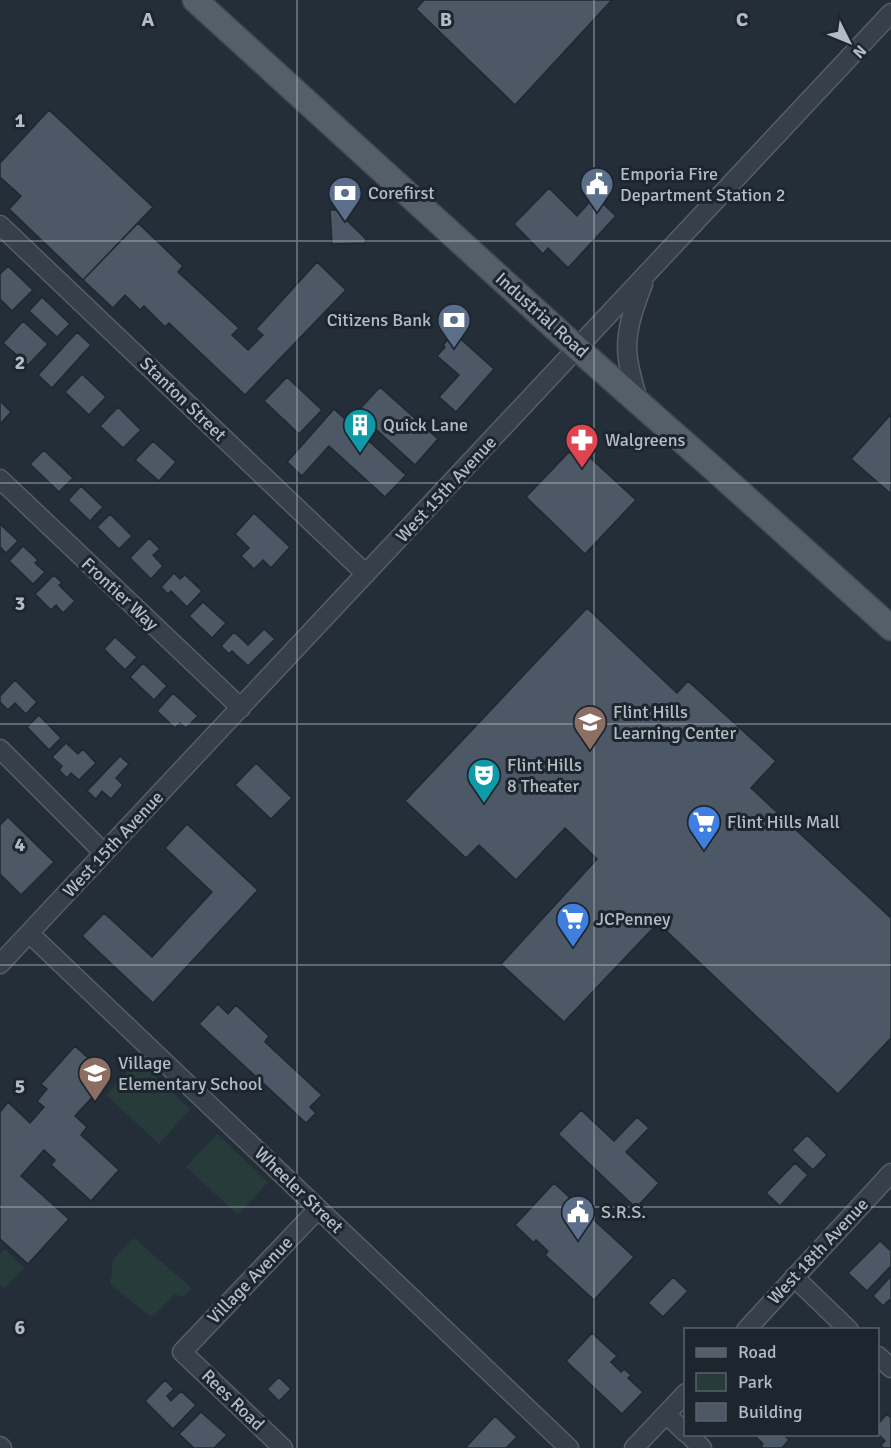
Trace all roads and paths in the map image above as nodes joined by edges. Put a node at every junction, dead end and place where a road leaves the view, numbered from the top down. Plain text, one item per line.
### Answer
1 (195, 0) edge
2 (891, 13) edge
3 (0, 225) edge
4 (648, 273) junction
5 (578, 349) junction
6 (638, 402) junction
7 (0, 479) edge
8 (366, 574) junction
9 (891, 628) edge
10 (241, 708) junction
11 (0, 748) edge
12 (104, 853) junction
13 (29, 933) junction
14 (0, 964) edge
15 (891, 1173) edge
16 (318, 1209) junction
17 (794, 1277) junction
18 (747, 1328) edge
19 (848, 1328) edge
20 (182, 1352) joint
21 (879, 1357) edge
22 (891, 1368) edge
23 (684, 1395) edge
24 (666, 1414) junction
25 (684, 1430) edge
26 (690, 1436) edge
27 (283, 1448) edge
28 (569, 1448) edge
29 (634, 1448) edge
30 (702, 1448) edge

1 - 5 main road, Industrial Road
2 - 4 street, West 15th Avenue
3 - 8 street, Stanton Street
4 - 5 street, West 15th Avenue
4 - 6 street
5 - 6 main road, Industrial Road
5 - 8 street, West 15th Avenue
6 - 9 main road, Industrial Road
7 - 10 street, Frontier Way
8 - 10 street, West 15th Avenue
10 - 12 street, West 15th Avenue
11 - 12 street
12 - 13 street, West 15th Avenue
13 - 14 street, West 15th Avenue
13 - 16 street, Wheeler Street
15 - 17 street, West 18th Avenue
16 - 20 street, Village Avenue
16 - 28 street, Wheeler Street
17 - 18 street, West 18th Avenue
17 - 19 street
20 - 27 street, Rees Road
21 - 22 street
23 - 24 street
24 - 25 street
24 - 29 street
26 - 30 street

